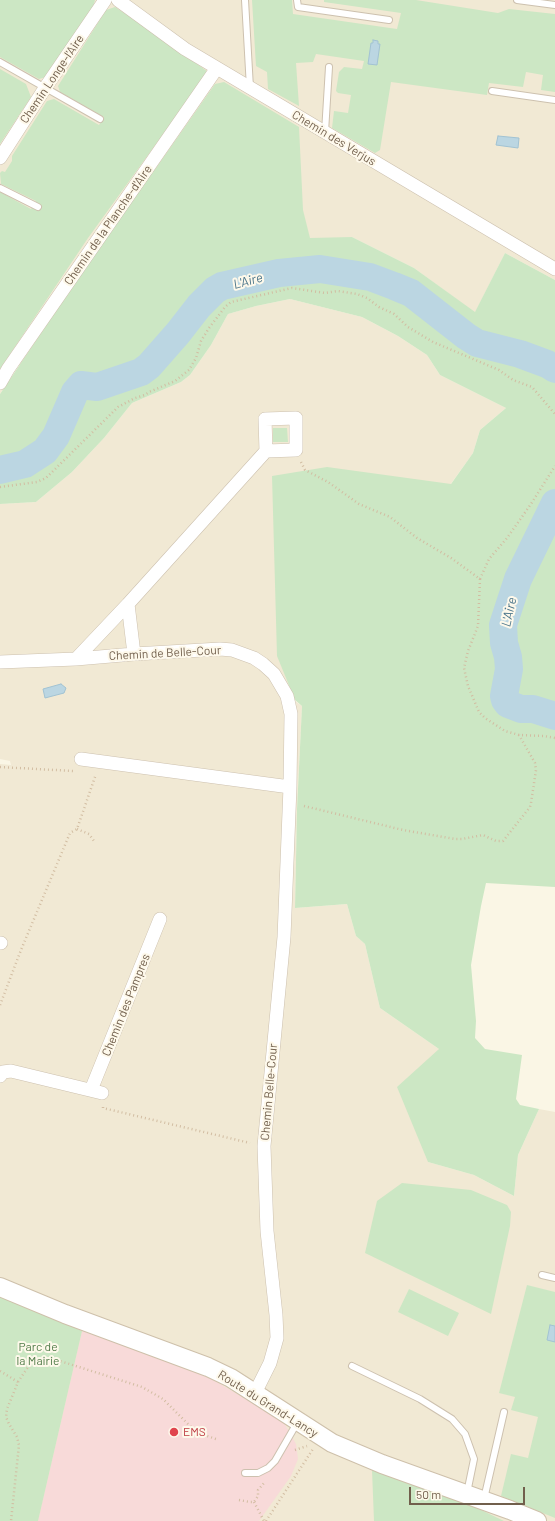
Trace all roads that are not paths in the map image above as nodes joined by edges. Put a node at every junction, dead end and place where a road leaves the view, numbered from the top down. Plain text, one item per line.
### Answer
1 (105, 0) edge
2 (118, 0) edge
3 (245, 0) edge
4 (297, 0) edge
5 (517, 0) edge
6 (555, 6) edge
7 (390, 20) dead end
8 (0, 62) edge
9 (217, 68) junction
10 (329, 68) dead end
11 (45, 88) junction
12 (250, 88) junction
13 (492, 91) dead end
14 (555, 100) edge
15 (100, 119) dead end
16 (325, 132) junction
17 (0, 158) edge
18 (0, 188) edge
19 (38, 207) dead end
20 (555, 269) edge
21 (0, 383) edge
22 (266, 451) junction
23 (128, 604) junction
24 (134, 654) junction
25 (76, 659) junction
26 (0, 662) edge
27 (81, 759) dead end
28 (290, 787) junction
29 (160, 919) dead end
30 (0, 1076) edge
31 (542, 1274) dead end
32 (555, 1278) edge
33 (0, 1287) edge
34 (352, 1366) dead end
35 (255, 1393) junction
36 (504, 1412) dead end
37 (297, 1422) junction
38 (245, 1473) dead end
39 (475, 1497) junction
40 (537, 1521) edge

1 - 11 street, Chemin Longe-l'Aire
2 - 9 street, Chemin des Verjus
3 - 12 lane
4 - 7 lane
5 - 6 lane
8 - 11 lane
9 - 12 street, Chemin des Verjus
9 - 21 street, Chemin de la Planche-d'Aire
10 - 16 lane
11 - 15 lane
11 - 17 street, Chemin Longe-l'Aire
12 - 16 street, Chemin des Verjus
13 - 14 lane
16 - 20 street, Chemin des Verjus
18 - 19 lane
22 - 22 street
22 - 23 street, Chemin de Belle-Cour
23 - 24 street
23 - 25 street, Chemin de Belle-Cour
24 - 25 street, Chemin de Belle-Cour
24 - 28 street, Chemin de Belle-Cour
25 - 26 street, Chemin de Belle-Cour
27 - 28 street
28 - 35 street, Chemin Belle-Cour
29 - 30 street, Chemin des Pampres
31 - 32 lane
33 - 35 street, Route du Grand-Lancy
34 - 39 lane
35 - 37 street, Route du Grand-Lancy
36 - 39 lane
37 - 38 lane
37 - 39 street, Route du Grand-Lancy
39 - 40 street, Route du Grand-Lancy

